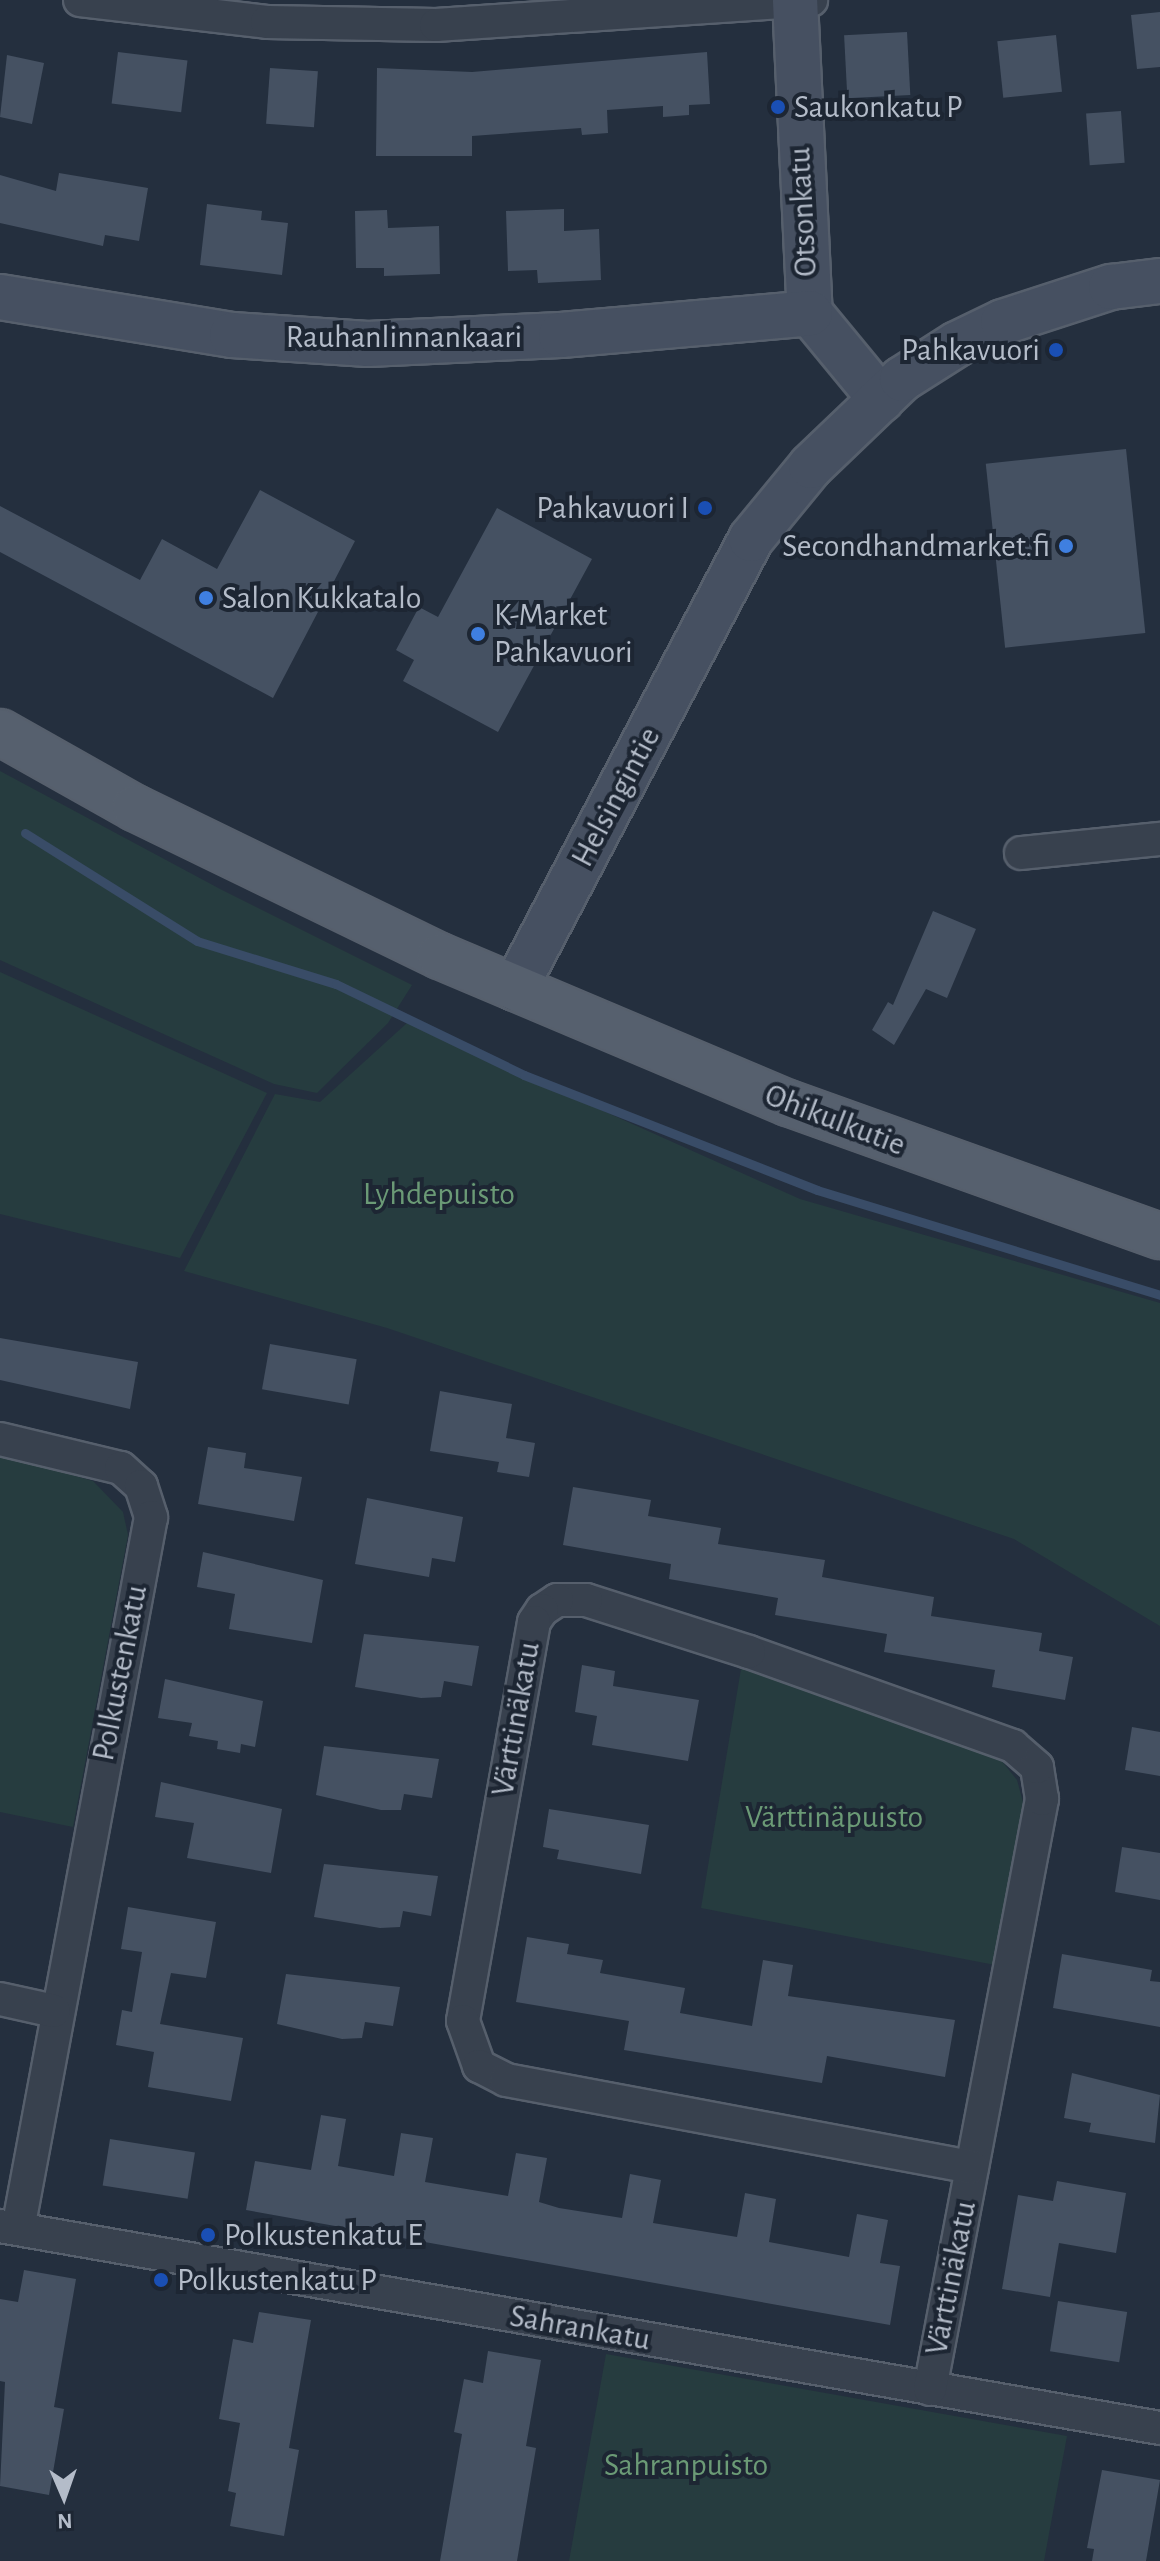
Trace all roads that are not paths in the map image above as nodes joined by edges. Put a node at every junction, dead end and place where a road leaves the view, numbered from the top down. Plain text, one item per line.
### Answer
1 (80, 0) edge
2 (416, 0) edge
3 (800, 1) edge
4 (436, 25) junction
5 (1160, 281) edge
6 (0, 297) edge
7 (810, 313) junction
8 (881, 399) junction
9 (0, 732) edge
10 (1160, 839) edge
11 (1021, 853) dead end
12 (515, 988) junction
13 (1160, 1236) edge
14 (0, 1439) edge
15 (0, 1999) edge
16 (54, 2011) junction
17 (972, 2167) junction
18 (9, 2228) edge
19 (930, 2389) junction
20 (1160, 2428) edge

1 - 4 street
2 - 4 street
3 - 4 street
3 - 7 street, Otsonkatu
5 - 8 street, Helsingintie
6 - 7 street, Rauhanlinnankaari
7 - 8 street, Otsonkatu
8 - 12 street, Helsingintie
9 - 12 main road
10 - 11 street
12 - 13 main road, Ohikulkutie
14 - 16 street, Polkustenkatu
15 - 16 street
16 - 18 street, Polkustenkatu
17 - 17 street, Värttinäkatu
17 - 19 street, Värttinäkatu
18 - 19 street, Sahrankatu
19 - 20 street, Sahrankatu

